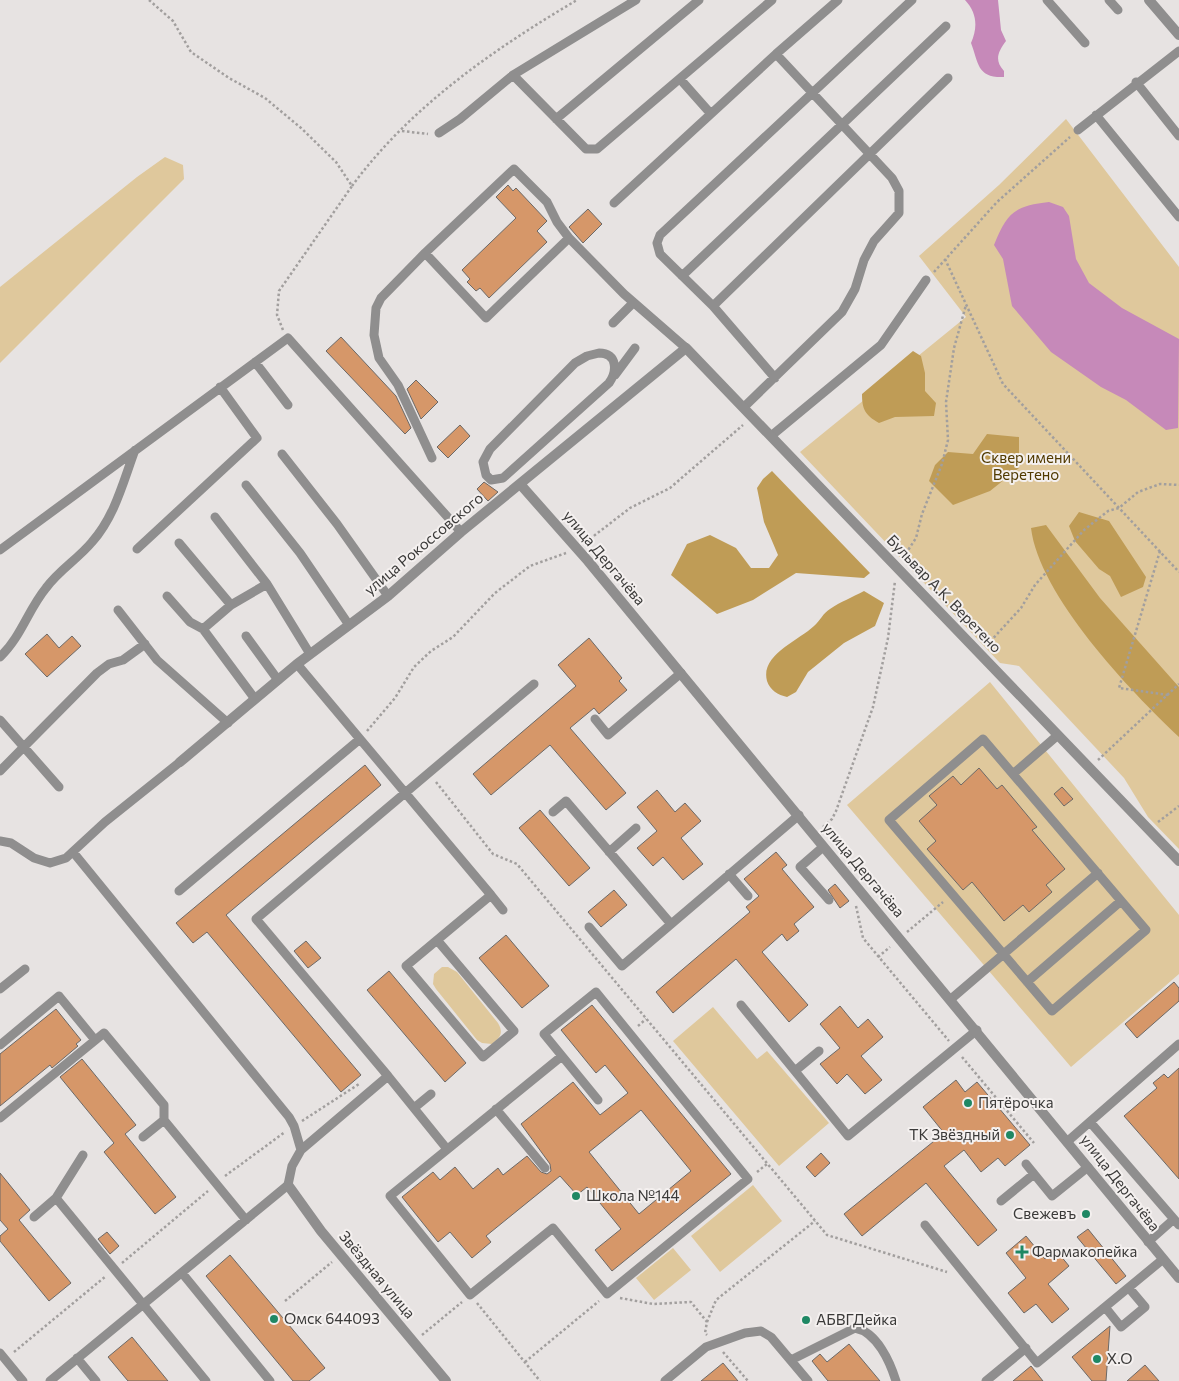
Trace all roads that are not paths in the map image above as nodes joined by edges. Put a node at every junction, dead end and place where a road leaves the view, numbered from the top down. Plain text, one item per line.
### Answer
1 (636, 0) edge
2 (699, 0) edge
3 (772, 0) edge
4 (838, 0) edge
5 (912, 0) edge
6 (1047, 0) edge
7 (1109, 0) edge
8 (1149, 0) edge
9 (1118, 10) dead end
10 (946, 26) dead end
11 (1179, 36) edge
12 (1085, 43) dead end
13 (1179, 51) edge
14 (776, 54) junction
15 (513, 75) junction
16 (948, 78) dead end
17 (680, 79) junction
18 (1136, 82) junction
19 (812, 93) junction
20 (711, 114) junction
21 (1096, 115) junction
22 (556, 118) junction
23 (842, 125) junction
24 (1078, 130) road end
25 (439, 133) road end
26 (1179, 136) edge
27 (870, 154) junction
28 (614, 203) dead end
29 (1179, 217) edge
30 (569, 238) junction
31 (425, 254) junction
32 (682, 276) junction
33 (926, 280) road end
34 (633, 302) junction
35 (713, 306) junction
36 (613, 323) dead end
37 (635, 348) dead end
38 (686, 348) junction
39 (255, 362) junction
40 (615, 376) junction
41 (775, 378) junction
42 (220, 387) junction
43 (288, 405) dead end
44 (744, 407) junction
45 (771, 436) junction
46 (135, 450) junction
47 (282, 454) dead end
48 (432, 458) dead end
49 (503, 478) junction
50 (246, 485) dead end
51 (516, 487) junction
52 (214, 517) dead end
53 (461, 532) junction
54 (180, 543) dead end
55 (137, 549) dead end
56 (0, 550) edge
57 (267, 584) junction
58 (167, 596) dead end
59 (388, 596) junction
60 (231, 605) junction
61 (118, 610) dead end
62 (349, 625) junction
63 (203, 629) junction
64 (246, 636) dead end
65 (145, 644) junction
66 (310, 654) junction
67 (0, 657) edge
68 (297, 664) junction
69 (681, 673) junction
70 (278, 680) junction
71 (534, 684) dead end
72 (256, 699) junction
73 (595, 719) dead end
74 (0, 720) edge
75 (228, 722) junction
76 (1058, 735) junction
77 (360, 739) junction
78 (23, 746) junction
79 (180, 762) joint
80 (0, 771) edge
81 (1012, 774) junction
82 (59, 786) dead end
83 (405, 793) junction
84 (553, 812) dead end
85 (799, 815) junction
86 (636, 828) dead end
87 (0, 841) edge
88 (823, 847) junction
89 (73, 852) junction
90 (609, 852) junction
91 (1179, 862) edge
92 (730, 874) junction
93 (1098, 874) junction
94 (179, 891) dead end
95 (491, 895) junction
96 (748, 896) dead end
97 (829, 900) dead end
98 (1121, 901) junction
99 (503, 910) dead end
100 (671, 924) junction
101 (588, 927) dead end
102 (437, 940) junction
103 (1004, 954) junction
104 (25, 969) dead end
105 (1027, 982) junction
106 (0, 989) edge
107 (951, 999) junction
108 (741, 1005) dead end
109 (977, 1030) junction
110 (95, 1040) junction
111 (1179, 1044) edge
112 (0, 1045) edge
113 (819, 1051) dead end
114 (562, 1056) junction
115 (795, 1071) junction
116 (385, 1079) junction
117 (431, 1094) dead end
118 (598, 1100) dead end
119 (414, 1108) junction
120 (496, 1109) junction
121 (0, 1118) edge
122 (164, 1120) junction
123 (1090, 1122) junction
124 (143, 1137) dead end
125 (1068, 1141) junction
126 (447, 1149) junction
127 (301, 1150) junction
128 (83, 1155) dead end
129 (1026, 1164) dead end
130 (1088, 1167) junction
131 (545, 1168) dead end
132 (1034, 1174) junction
133 (288, 1185) junction
134 (56, 1198) junction
135 (1001, 1201) dead end
136 (34, 1217) dead end
137 (246, 1220) junction
138 (1177, 1222) edge
139 (925, 1225) dead end
140 (1148, 1242) junction
141 (1162, 1260) junction
142 (182, 1273) junction
143 (1179, 1278) edge
144 (1129, 1288) junction
145 (143, 1304) junction
146 (1105, 1307) junction
147 (1026, 1348) junction
148 (3, 1356) edge
149 (77, 1358) junction
150 (791, 1360) junction
151 (23, 1381) edge
152 (50, 1381) edge
153 (96, 1381) edge
154 (206, 1381) edge
155 (270, 1381) edge
156 (446, 1381) edge
157 (664, 1381) edge
158 (808, 1381) edge
159 (896, 1381) edge
160 (986, 1381) edge

1 - 15 lane
2 - 22 lane
3 - 17 lane
4 - 14 lane
5 - 19 lane
6 - 12 lane
7 - 9 lane
8 - 11 street
10 - 23 lane
13 - 18 lane
14 - 19 lane
14 - 20 lane
15 - 22 lane
15 - 25 lane
16 - 27 lane
17 - 20 lane
17 - 22 lane
18 - 21 lane
18 - 26 lane
19 - 23 lane
19 - 32 lane
20 - 28 lane
21 - 24 lane
21 - 29 lane
23 - 27 lane
23 - 32 lane
27 - 35 lane
27 - 41 lane
30 - 31 lane
30 - 31 lane
30 - 34 lane
31 - 48 lane
32 - 35 lane
33 - 45 lane
34 - 36 lane
34 - 38 lane
35 - 41 lane
37 - 40 lane
38 - 44 street, Бульвар А.К. Веретено
38 - 51 street, улица Рокоссовского
39 - 42 lane
39 - 43 lane
39 - 53 lane
40 - 49 lane
40 - 49 lane
41 - 44 lane
42 - 46 lane
42 - 55 lane
44 - 45 street, Бульвар А.К. Веретено
45 - 76 street, Бульвар А.К. Веретено
46 - 56 lane
46 - 67 lane
47 - 59 lane
49 - 51 lane
50 - 62 lane
51 - 53 street, улица Рокоссовского
51 - 69 street, улица Дергачёва
52 - 57 lane
53 - 59 street, улица Рокоссовского
54 - 60 lane
57 - 60 lane
57 - 66 lane
58 - 63 lane
59 - 62 street, улица Рокоссовского
60 - 63 lane
61 - 65 lane
62 - 66 street, улица Рокоссовского
63 - 72 lane
64 - 70 lane
65 - 75 lane
65 - 78 lane
66 - 68 street, улица Рокоссовского
68 - 70 street, улица Рокоссовского
68 - 77 lane
69 - 73 lane
69 - 85 street, улица Дергачёва
70 - 72 street, улица Рокоссовского
71 - 83 lane
72 - 75 street, улица Рокоссовского
74 - 78 lane
75 - 79 street, улица Рокоссовского
76 - 81 lane
76 - 91 street, Бульвар А.К. Веретено
77 - 83 lane
77 - 94 lane
78 - 80 lane
78 - 82 lane
79 - 89 lane
81 - 93 lane
81 - 103 lane
83 - 95 lane
83 - 116 lane
84 - 90 lane
85 - 88 street, улица Дергачёва
85 - 92 lane
86 - 90 lane
87 - 89 lane
88 - 97 lane
88 - 107 street, улица Дергачёва
89 - 127 lane
90 - 100 lane
92 - 96 lane
92 - 100 lane
93 - 98 lane
93 - 103 lane
95 - 99 lane
95 - 102 lane
98 - 105 lane
98 - 105 lane
100 - 101 lane
102 - 102 lane
103 - 105 lane
103 - 107 lane
104 - 106 lane
107 - 109 street, улица Дергачёва
108 - 115 lane
109 - 115 lane
109 - 125 street, улица Дергачёва
110 - 112 lane
110 - 121 lane
110 - 122 lane
111 - 123 lane
113 - 115 lane
114 - 118 lane
114 - 120 lane
114 - 126 lane
116 - 119 lane
116 - 127 lane
117 - 119 lane
119 - 126 lane
120 - 126 lane
120 - 131 lane
122 - 124 lane
122 - 137 lane
123 - 125 lane
123 - 138 lane
125 - 130 street, улица Дергачёва
127 - 133 lane
128 - 134 lane
129 - 132 lane
130 - 132 lane
130 - 140 street, улица Дергачёва
132 - 135 lane
133 - 137 lane
133 - 156 street, Звёздная улица
134 - 136 lane
134 - 145 lane
137 - 142 lane
138 - 140 lane
139 - 147 lane
140 - 141 street, улица Дергачёва
141 - 143 street, улица Дергачёва
141 - 144 lane
142 - 145 lane
142 - 155 lane
144 - 146 lane
144 - 146 lane
145 - 149 lane
145 - 154 lane
146 - 147 lane
147 - 160 lane
148 - 151 lane
149 - 152 lane
149 - 153 lane
150 - 157 lane
150 - 158 lane
150 - 159 lane

